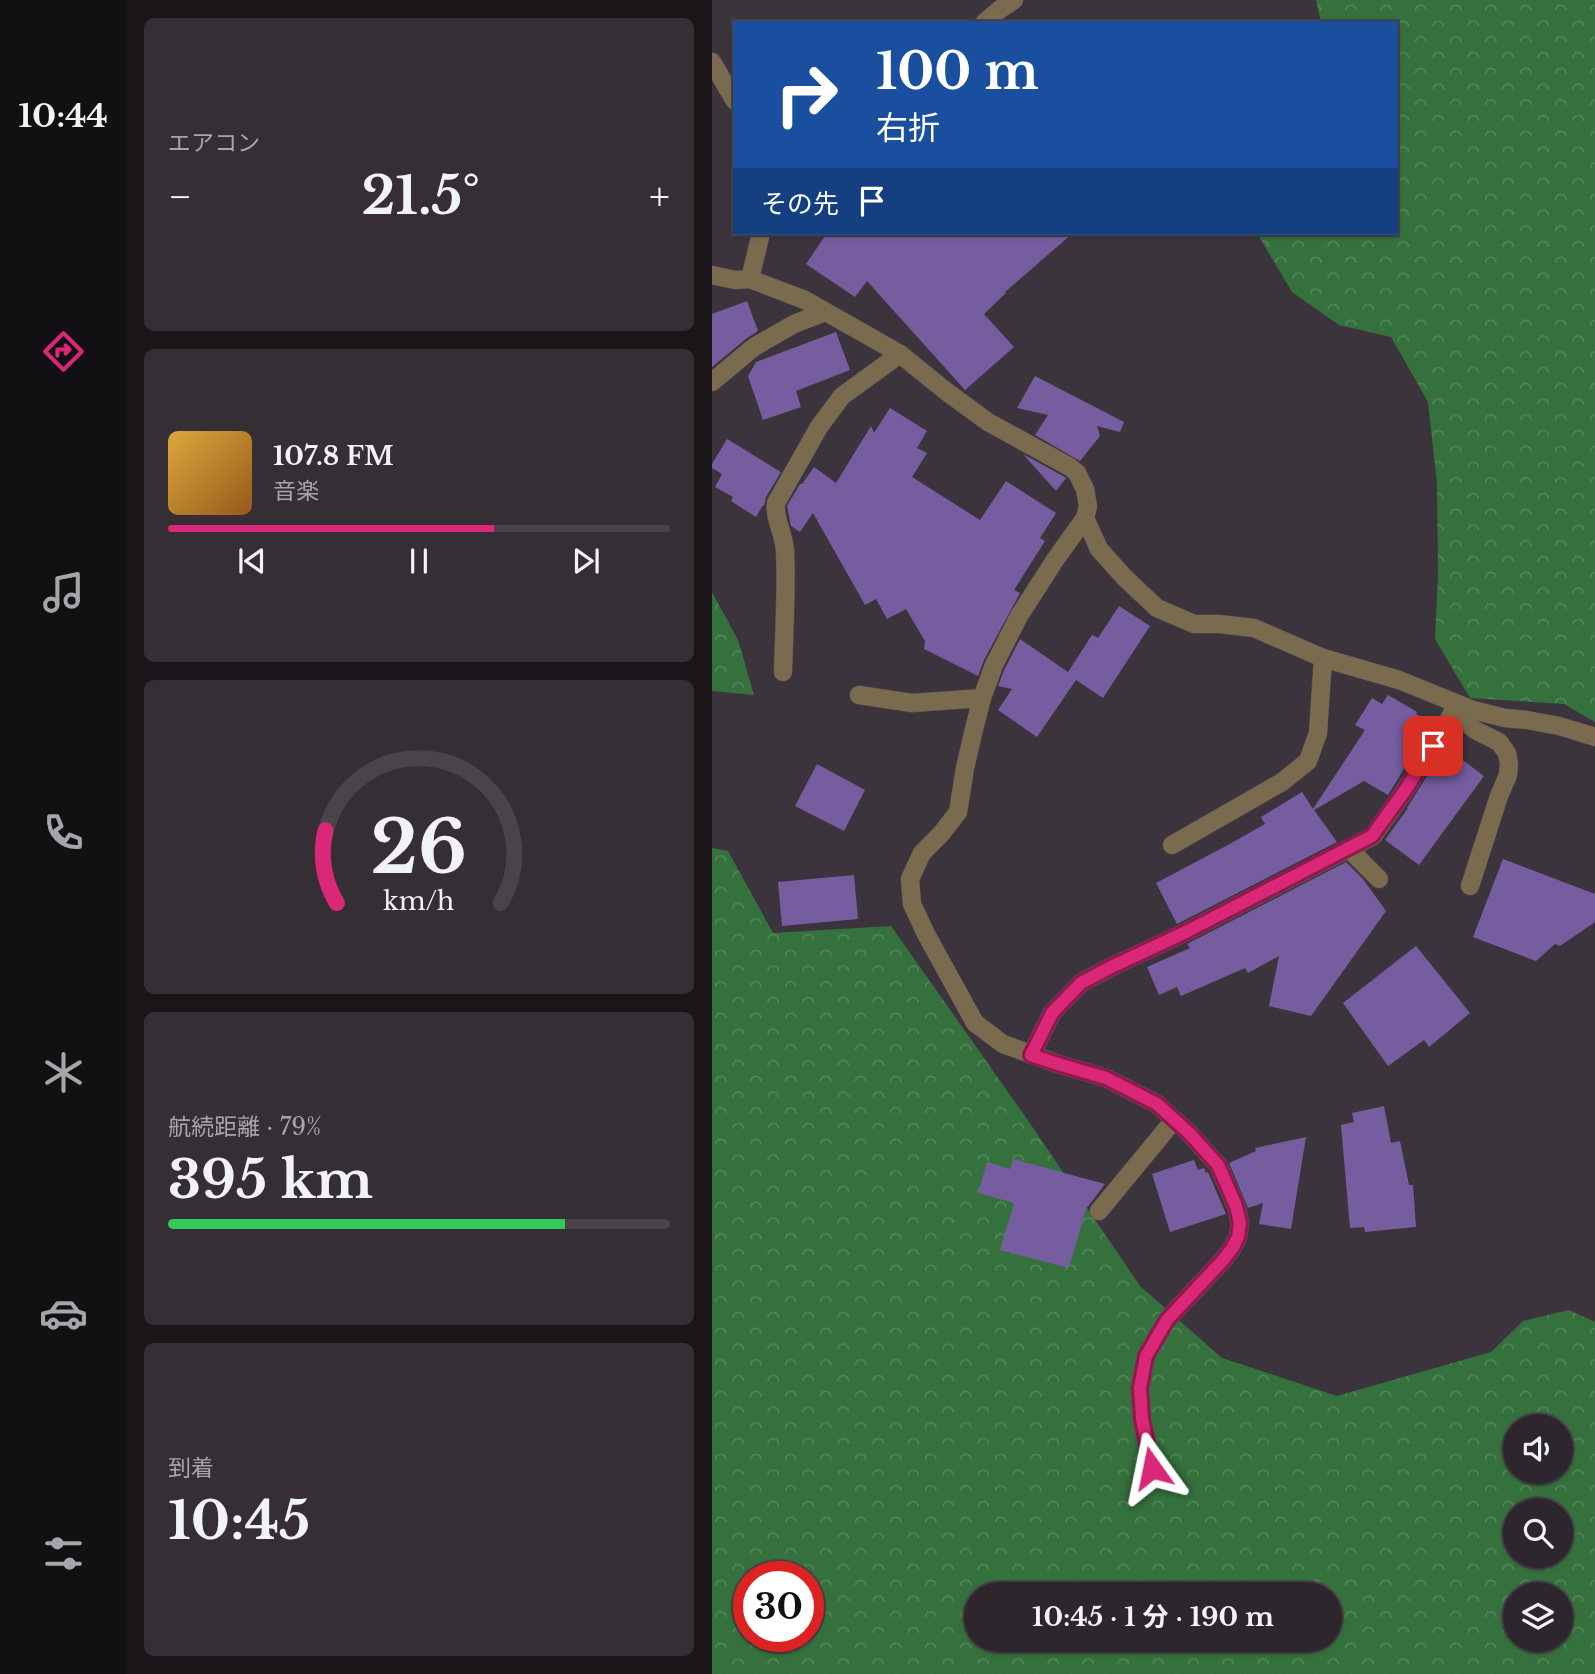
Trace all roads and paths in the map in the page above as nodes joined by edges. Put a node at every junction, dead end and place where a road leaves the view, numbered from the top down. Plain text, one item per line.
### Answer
1 (1014, 0) edge
2 (987, 21) edge
3 (712, 62) edge
4 (733, 98) edge
5 (761, 235) edge
6 (712, 275) edge
7 (750, 279) junction
8 (825, 312) junction
9 (900, 354) junction
10 (712, 382) edge
11 (1085, 518) junction
12 (1323, 658) junction
13 (783, 673) dead end
14 (859, 695) dead end
15 (982, 698) junction
16 (1455, 707) junction
17 (1595, 737) edge
18 (1172, 845) dead end
19 (1349, 849) junction
20 (1379, 879) dead end
21 (1470, 886) dead end
22 (1031, 1055) junction
23 (1174, 1119) junction
24 (1099, 1211) dead end
25 (1152, 1468) dead end

1 - 2 street
3 - 4 street
5 - 7 street
6 - 7 street
7 - 8 street
8 - 9 street
8 - 10 street
9 - 11 street
9 - 13 street
11 - 12 street
11 - 15 street
12 - 16 street
12 - 18 street
14 - 15 street
15 - 22 street
16 - 17 street
16 - 19 street
16 - 21 street
19 - 20 street
19 - 22 street
22 - 23 street
23 - 24 street
23 - 25 street

